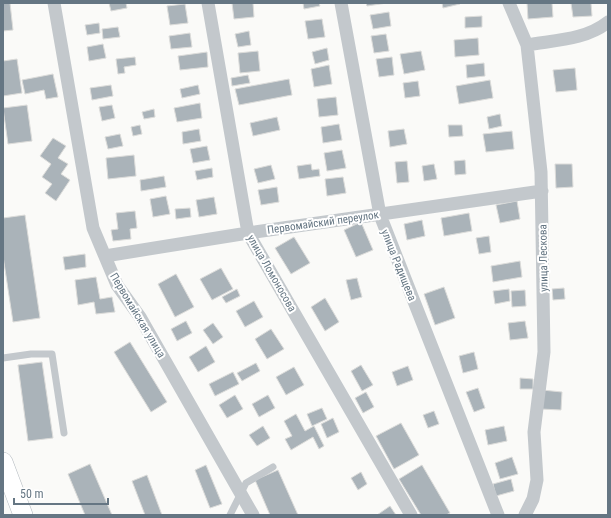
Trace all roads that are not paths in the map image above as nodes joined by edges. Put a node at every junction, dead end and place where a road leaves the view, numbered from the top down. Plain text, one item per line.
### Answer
1 (54, 3) edge
2 (208, 3) edge
3 (341, 3) edge
4 (510, 3) edge
5 (608, 22) edge
6 (527, 45) junction
7 (542, 191) junction
8 (380, 215) junction
9 (248, 233) junction
10 (105, 256) junction
11 (3, 358) edge
12 (64, 433) dead end
13 (3, 462) edge
14 (273, 467) dead end
15 (241, 493) junction
16 (23, 515) edge
17 (230, 515) edge
18 (252, 515) edge
19 (411, 515) edge
20 (498, 515) edge
21 (525, 515) edge

1 - 10 street, Первомайская улица
2 - 9 street, улица Ломоносова
3 - 8 street, улица Радищева
4 - 6 street, улица Лескова
5 - 6 street
6 - 7 street, улица Лескова
7 - 8 street, Первомайский переулок
7 - 21 street, улица Лескова
8 - 9 street, Первомайский переулок
8 - 20 street, улица Радищева
9 - 10 street, Первомайский переулок
9 - 19 street, улица Ломоносова
10 - 15 street, Первомайская улица
11 - 12 lane
13 - 16 main road
14 - 15 lane
15 - 17 lane
15 - 18 street, Первомайская улица

